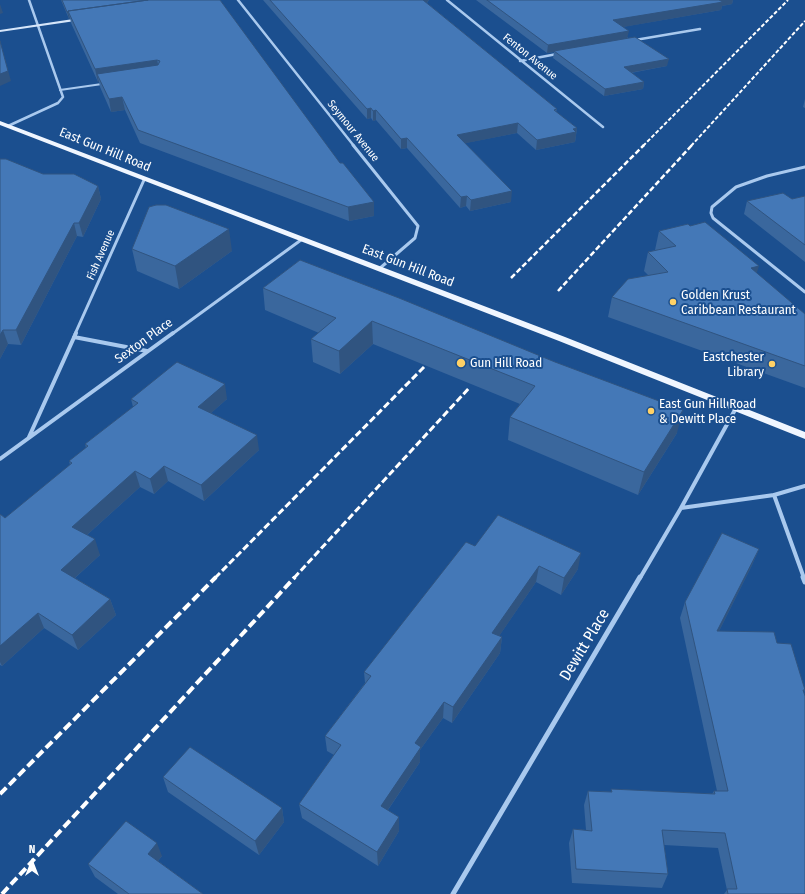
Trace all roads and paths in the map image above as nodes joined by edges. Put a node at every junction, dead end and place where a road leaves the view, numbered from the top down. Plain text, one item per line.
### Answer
1 (28, 0) edge
2 (238, 0) edge
3 (447, 0) edge
4 (84, 18) edge
5 (38, 25) junction
6 (700, 29) dead end
7 (0, 31) edge
8 (629, 41) edge
9 (559, 54) edge
10 (520, 60) junction
11 (106, 83) edge
12 (60, 90) junction
13 (0, 123) edge
14 (8, 126) junction
15 (603, 127) dead end
16 (805, 167) edge
17 (144, 180) junction
18 (300, 240) junction
19 (379, 269) junction
20 (805, 292) edge
21 (74, 337) junction
22 (147, 351) junction
23 (736, 408) junction
24 (805, 436) edge
25 (29, 437) junction
26 (0, 459) edge
27 (805, 486) edge
28 (774, 495) junction
29 (681, 508) junction
30 (805, 582) edge
31 (453, 894) edge

1 - 5 street
2 - 19 street, Seymour Avenue
3 - 10 street, Fenton Avenue
4 - 5 main road
5 - 7 main road
5 - 12 street
6 - 8 street
9 - 10 street
10 - 15 street, Fenton Avenue
11 - 12 lane
12 - 14 street
13 - 14 main road, East Gun Hill Road
14 - 17 main road, East Gun Hill Road
16 - 20 street
17 - 18 main road, East Gun Hill Road
17 - 21 street, Fish Avenue
18 - 19 main road, East Gun Hill Road
18 - 22 street, Sexton Place
19 - 23 main road, East Gun Hill Road
21 - 22 street
21 - 25 street, Fish Avenue
22 - 25 street, Sexton Place
23 - 24 main road, East Gun Hill Road
23 - 29 street, Dewitt Place
25 - 26 street, Sexton Place
27 - 28 street
28 - 29 street
28 - 30 street
29 - 31 street, Dewitt Place

